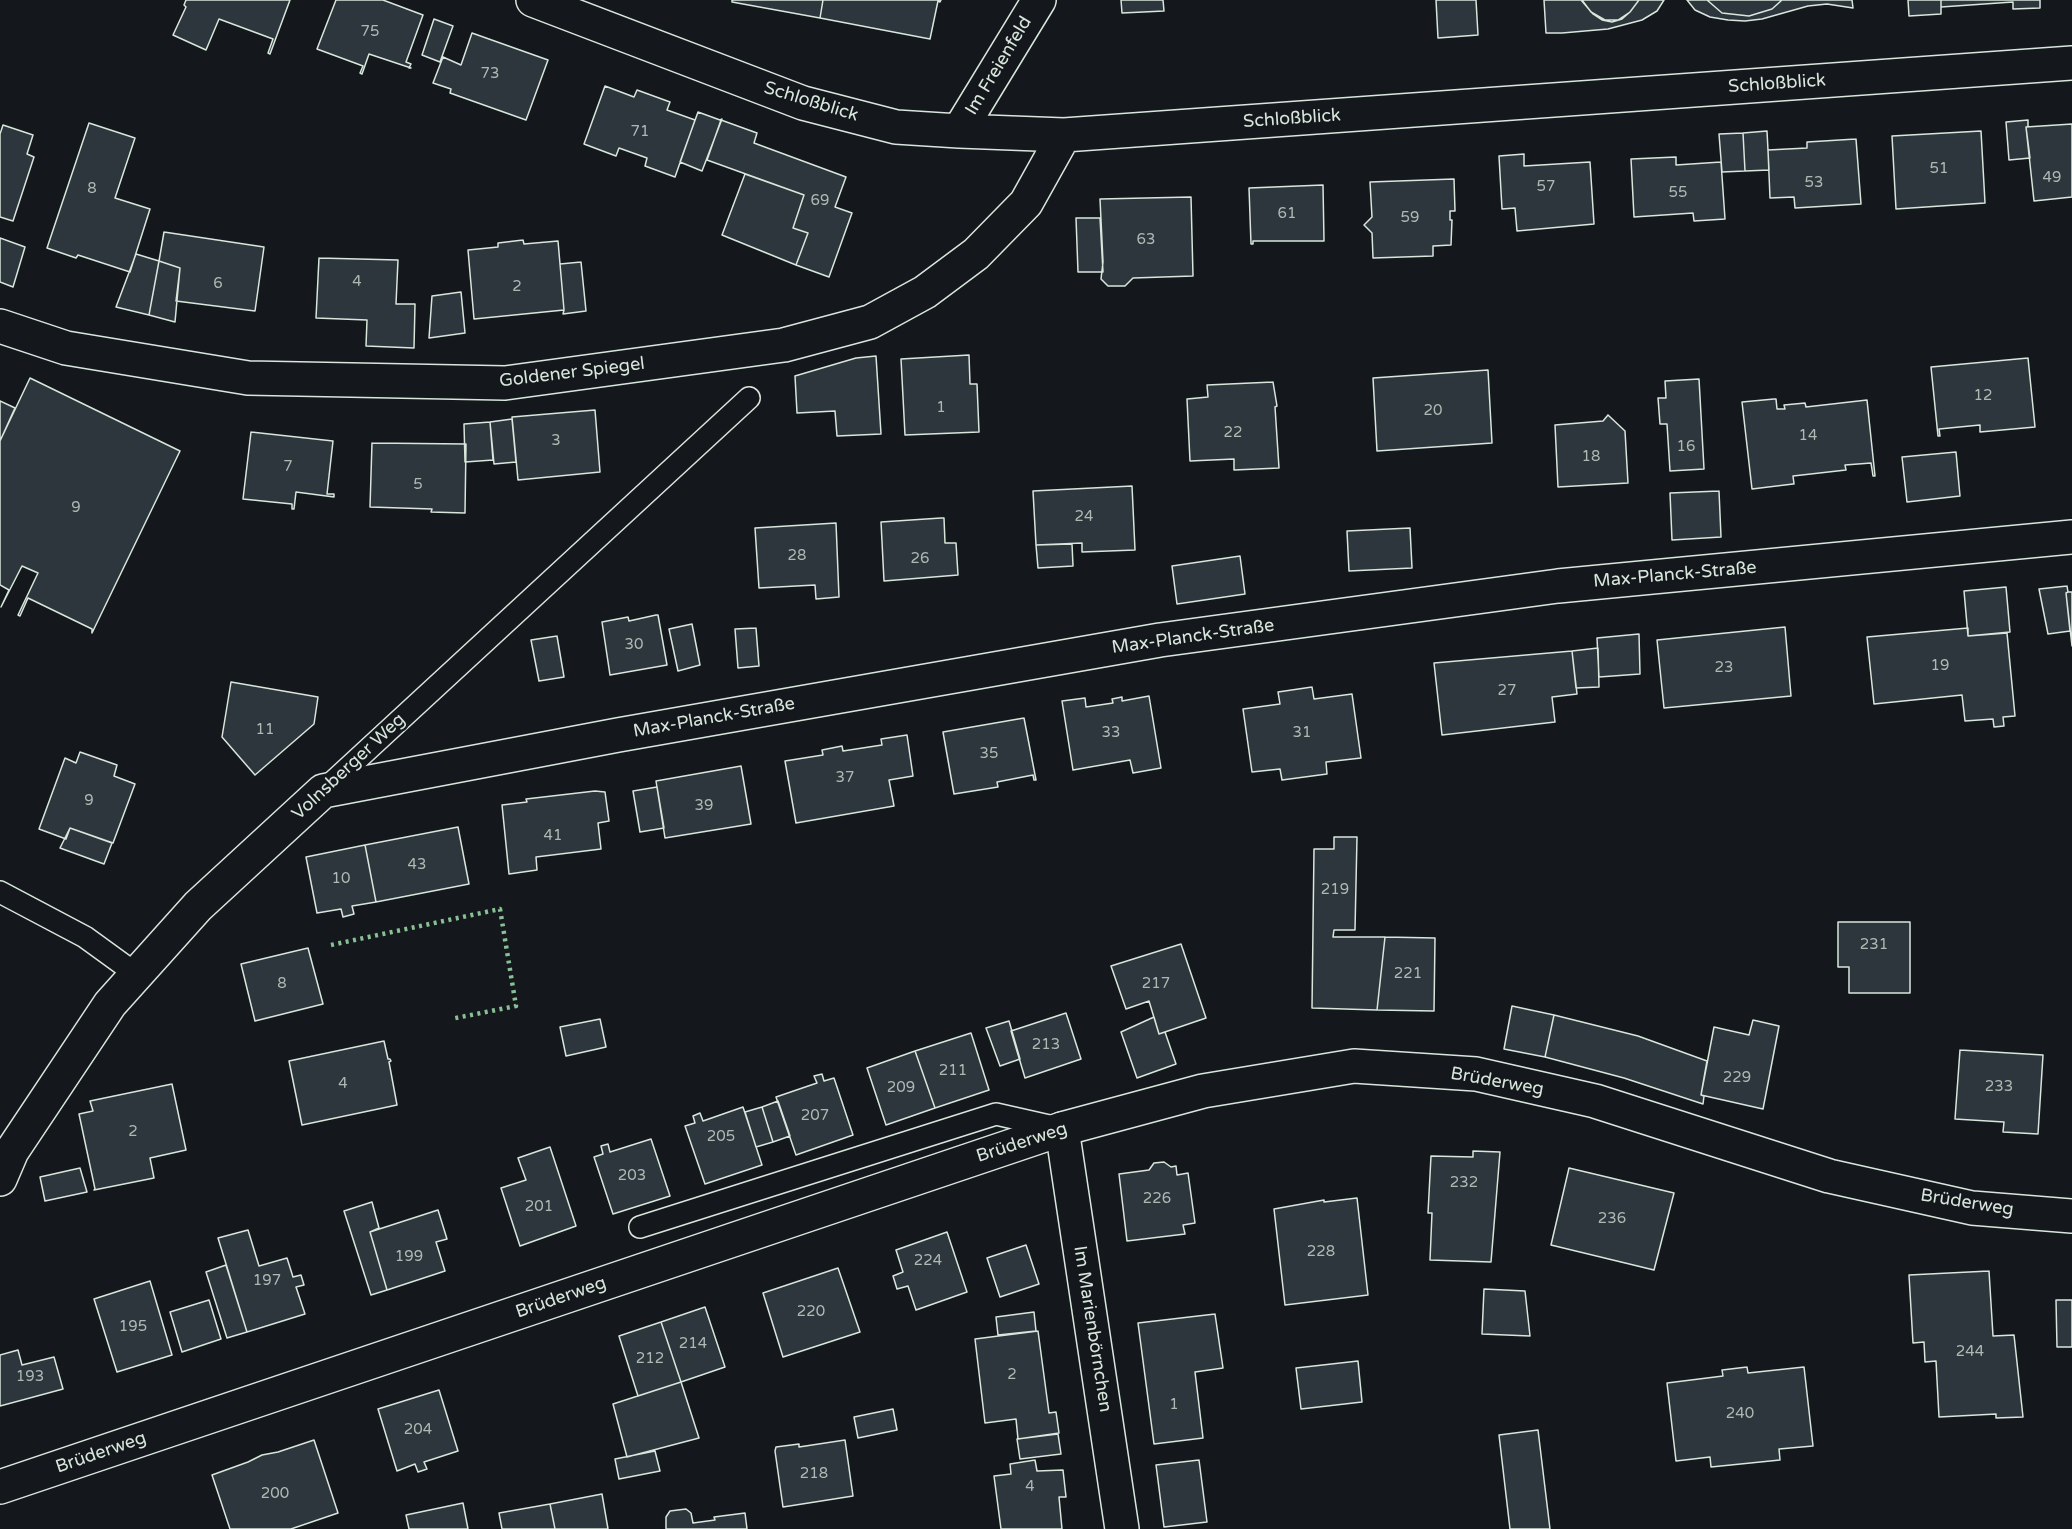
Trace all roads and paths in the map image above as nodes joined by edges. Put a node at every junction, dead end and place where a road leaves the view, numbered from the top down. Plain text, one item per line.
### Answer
1 (533, 0) edge
2 (1040, 0) edge
3 (2072, 63) edge
4 (959, 131) junction
5 (1064, 135) junction
6 (0, 326) edge
7 (749, 398) dead end
8 (2072, 537) edge
9 (323, 791) junction
10 (0, 892) edge
11 (136, 974) junction
12 (1062, 1129) junction
13 (0, 1179) edge
14 (2072, 1216) edge
15 (640, 1227) dead end
16 (0, 1487) edge
17 (1122, 1529) edge

1 - 4 street, Schloßblick
2 - 4 street, Im Freienfeld
3 - 5 street, Schloßblick
4 - 5 street, Schloßblick
5 - 6 street, Goldener Spiegel
7 - 9 lane, Volnsberger Weg
8 - 9 street, Max-Planck-Straße
9 - 11 street, Volnsberger Weg
10 - 11 lane
11 - 13 street, Volnsberger Weg
12 - 14 street, Brüderweg
12 - 15 lane
12 - 16 street, Brüderweg
12 - 17 street, Im Marienbörnchen

